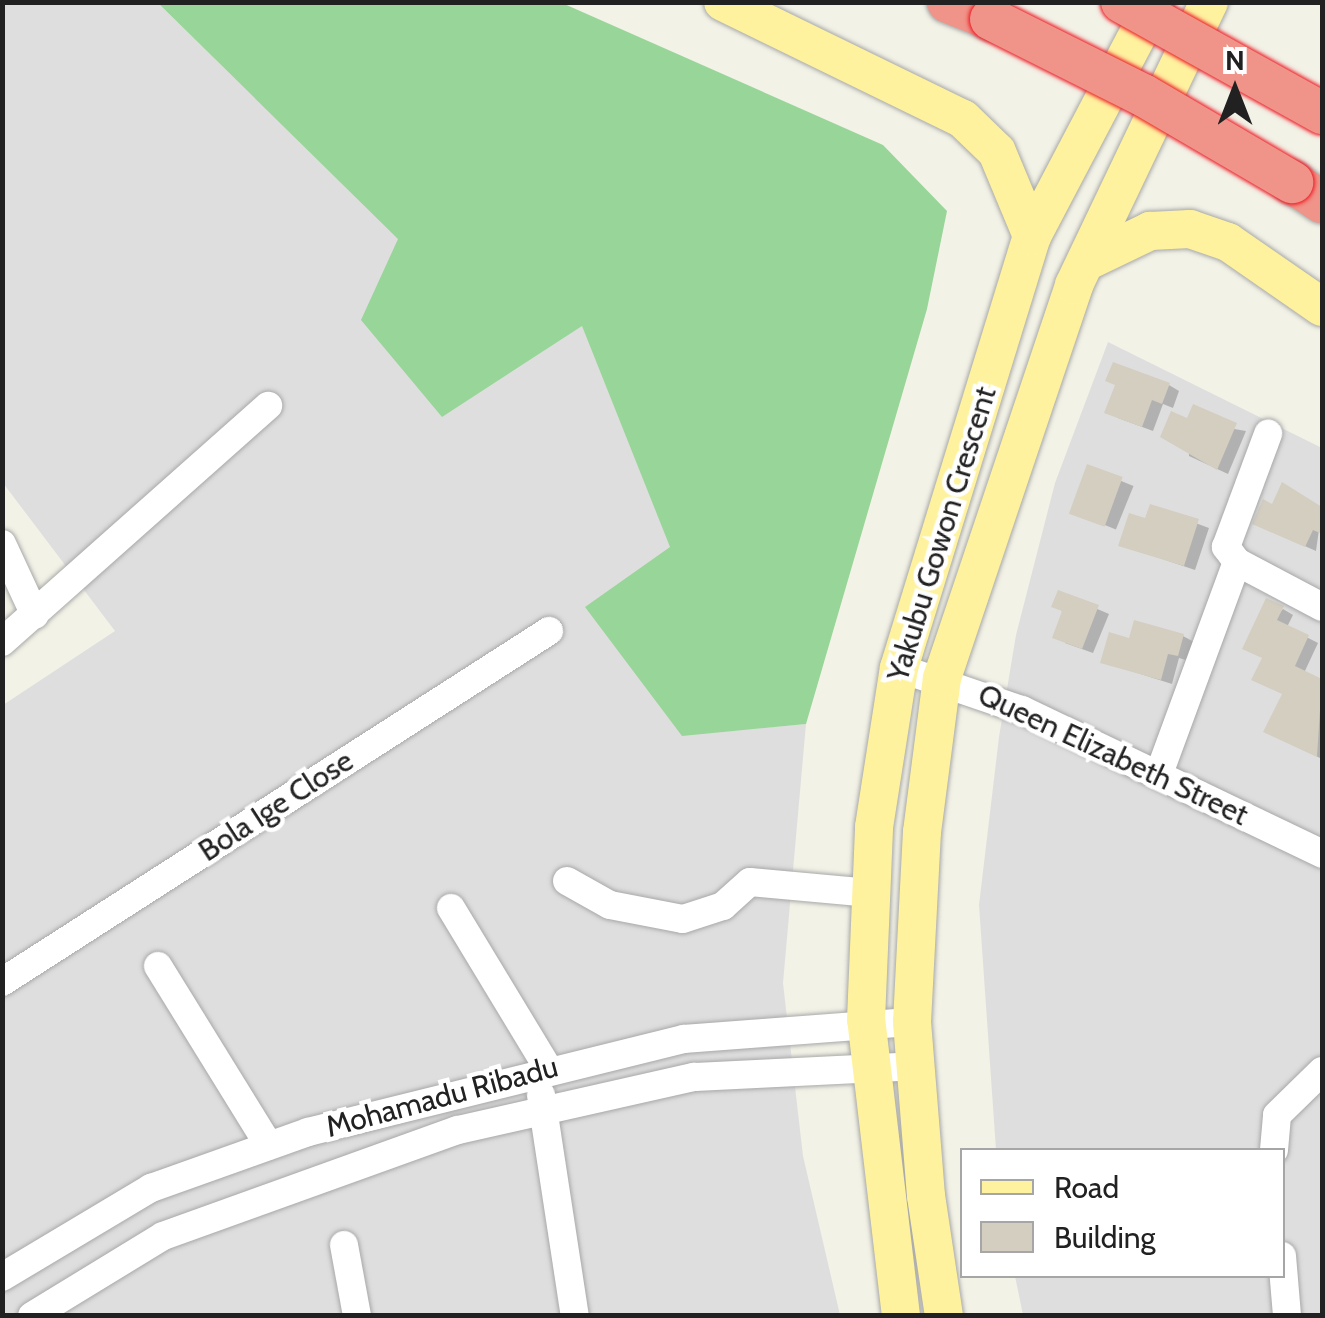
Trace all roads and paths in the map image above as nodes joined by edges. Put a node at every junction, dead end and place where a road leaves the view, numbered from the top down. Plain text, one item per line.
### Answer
1 (723, 2) edge
2 (948, 2) edge
3 (1122, 2) edge
4 (1155, 2) edge
5 (1209, 2) edge
6 (1322, 113) edge
7 (1307, 192) edge
8 (1032, 236) junction
9 (1090, 260) junction
10 (1322, 307) edge
11 (268, 406) dead end
12 (1268, 434) dead end
13 (2, 544) edge
14 (1237, 562) junction
15 (1322, 607) edge
16 (35, 616) junction
17 (549, 631) dead end
18 (2, 642) edge
19 (899, 668) junction
20 (942, 678) junction
21 (1160, 771) junction
22 (1322, 854) edge
23 (568, 881) dead end
24 (870, 893) junction
25 (451, 908) dead end
26 (158, 966) dead end
27 (2, 982) edge
28 (866, 1020) junction
29 (912, 1022) junction
30 (915, 1066) junction
31 (870, 1067) junction
32 (542, 1070) junction
33 (1322, 1071) edge
34 (544, 1109) junction
35 (270, 1146) junction
36 (1274, 1148) edge
37 (344, 1245) dead end
38 (2, 1277) edge
39 (1284, 1278) edge
40 (32, 1316) edge
41 (358, 1316) edge
42 (574, 1316) edge
43 (902, 1316) edge
44 (944, 1316) edge
45 (1288, 1316) edge

1 - 8 main road
2 - 7 highway, bridge
3 - 6 highway, bridge
4 - 8 main road, Yakubu Gowon Crescent
5 - 9 main road, Yakubu Gowon Crescent
8 - 19 main road, Yakubu Gowon Crescent
9 - 10 main road
9 - 20 main road, Yakubu Gowon Crescent
11 - 16 street
12 - 14 street
13 - 16 street
14 - 15 street
14 - 21 street
16 - 18 street
17 - 27 street, Bola Ige Close
19 - 20 street, Queen Elizabeth Street
19 - 24 main road, Yakubu Gowon Crescent
20 - 21 street, Queen Elizabeth Street
20 - 29 main road, Yakubu Gowon Crescent
21 - 22 street, Queen Elizabeth Street
23 - 24 street
24 - 28 main road, Yakubu Gowon Crescent
25 - 32 street
26 - 35 street
28 - 29 street, Mohamadu Ribadu
28 - 31 main road, Yakubu Gowon Crescent
28 - 32 street, Mohamadu Ribadu
29 - 30 main road, Yakubu Gowon Crescent
30 - 31 street, Mohamadu Ribadu
30 - 44 main road, Yakubu Gowon Crescent
31 - 34 street, Mohamadu Ribadu
31 - 43 main road, Yakubu Gowon Crescent
32 - 34 street
32 - 35 street, Mohamadu Ribadu
33 - 36 street
34 - 40 street, Mohamadu Ribadu
34 - 42 street
35 - 38 street, Mohamadu Ribadu
37 - 41 street
39 - 45 street

